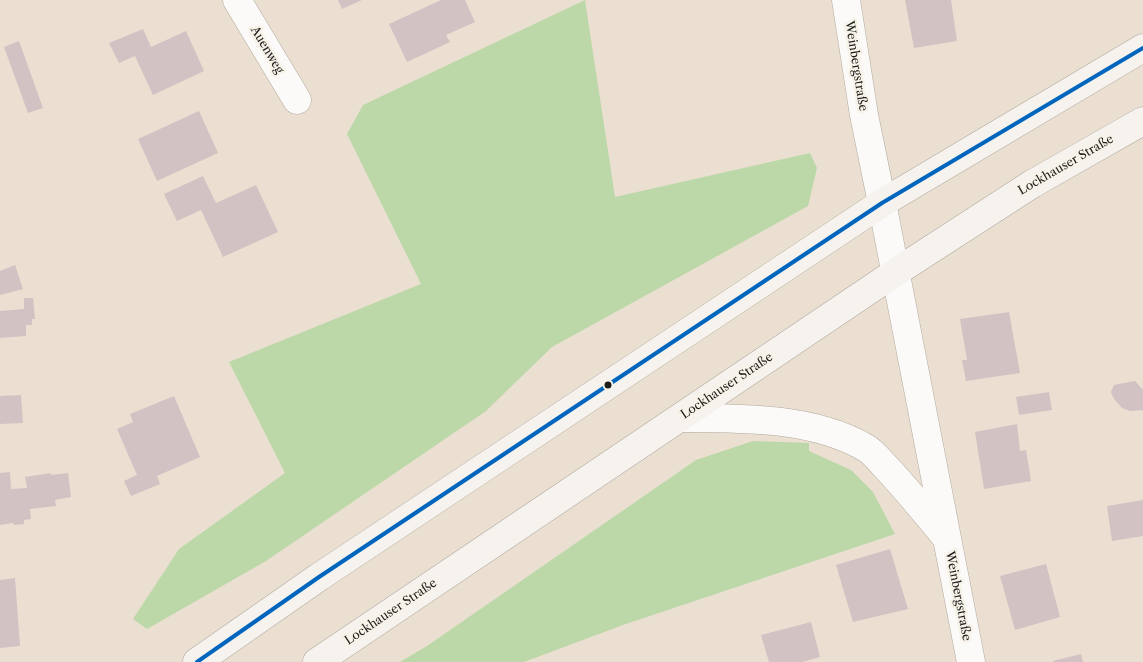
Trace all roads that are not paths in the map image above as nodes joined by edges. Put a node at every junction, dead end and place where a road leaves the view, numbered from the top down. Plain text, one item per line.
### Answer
1 (237, 0) edge
2 (846, 0) edge
3 (1143, 48) edge
4 (297, 100) dead end
5 (1143, 121) edge
6 (882, 203) junction
7 (896, 272) junction
8 (681, 418) junction
9 (947, 538) junction
10 (197, 662) edge
11 (317, 662) edge
12 (971, 662) edge

1 - 4 street, Auenweg
2 - 6 street, Weinbergstraße
3 - 6 main road
5 - 7 main road, Lockhauser Straße
6 - 7 street, Weinbergstraße
6 - 10 main road
7 - 8 main road, Lockhauser Straße
7 - 9 street, Weinbergstraße
8 - 9 street
8 - 11 main road, Lockhauser Straße
9 - 12 street, Weinbergstraße

